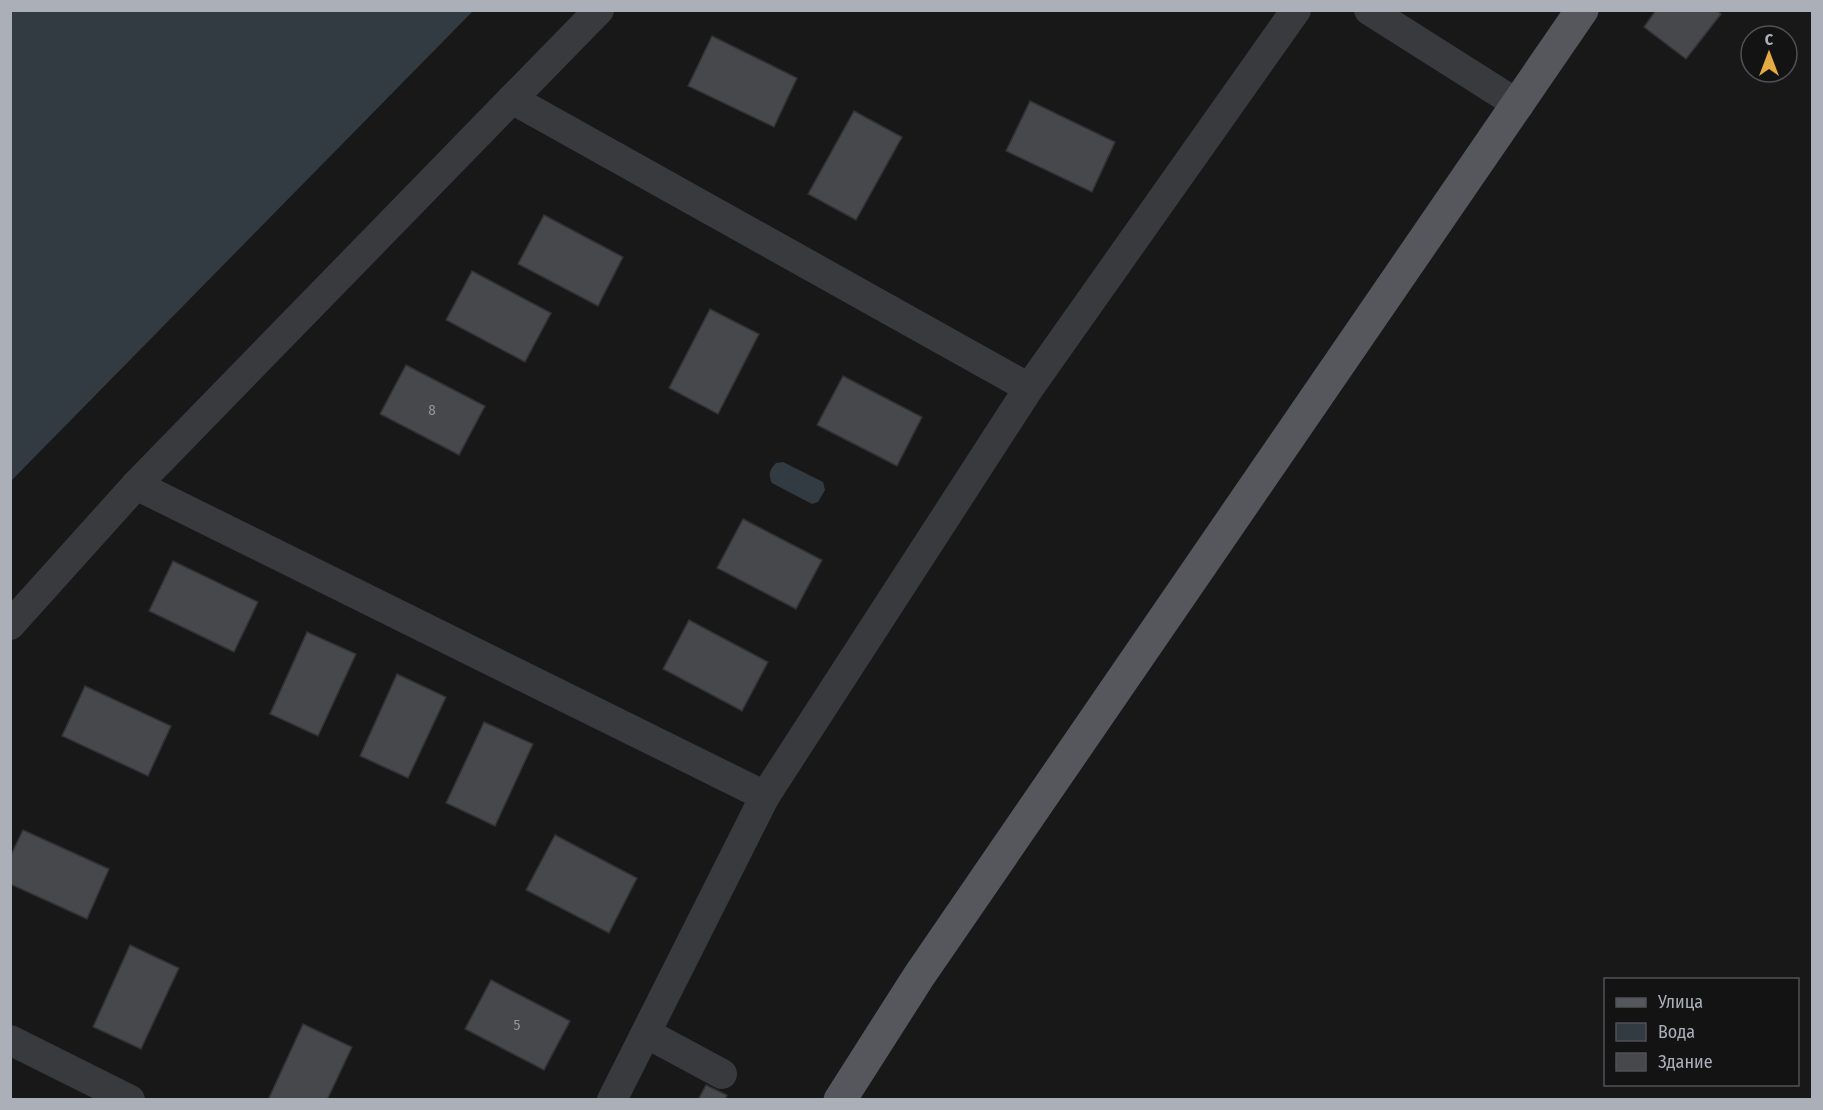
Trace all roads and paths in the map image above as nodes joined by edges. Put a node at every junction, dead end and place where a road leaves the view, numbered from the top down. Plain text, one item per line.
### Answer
1 (599, 10) edge
2 (1296, 10) edge
3 (1369, 10) edge
4 (1582, 10) edge
5 (512, 99) junction
6 (1519, 105) junction
7 (1029, 388) junction
8 (136, 485) junction
9 (10, 625) edge
10 (765, 796) junction
11 (646, 1033) junction
12 (10, 1040) edge
13 (722, 1074) dead end
14 (130, 1100) edge
15 (612, 1100) edge
16 (840, 1100) edge

1 - 5 lane
2 - 7 lane
3 - 6 lane
4 - 6 main road
5 - 7 lane
5 - 8 lane
6 - 16 main road
7 - 10 lane
8 - 9 lane
8 - 10 lane
10 - 11 lane
11 - 13 lane
11 - 15 lane
12 - 14 lane

